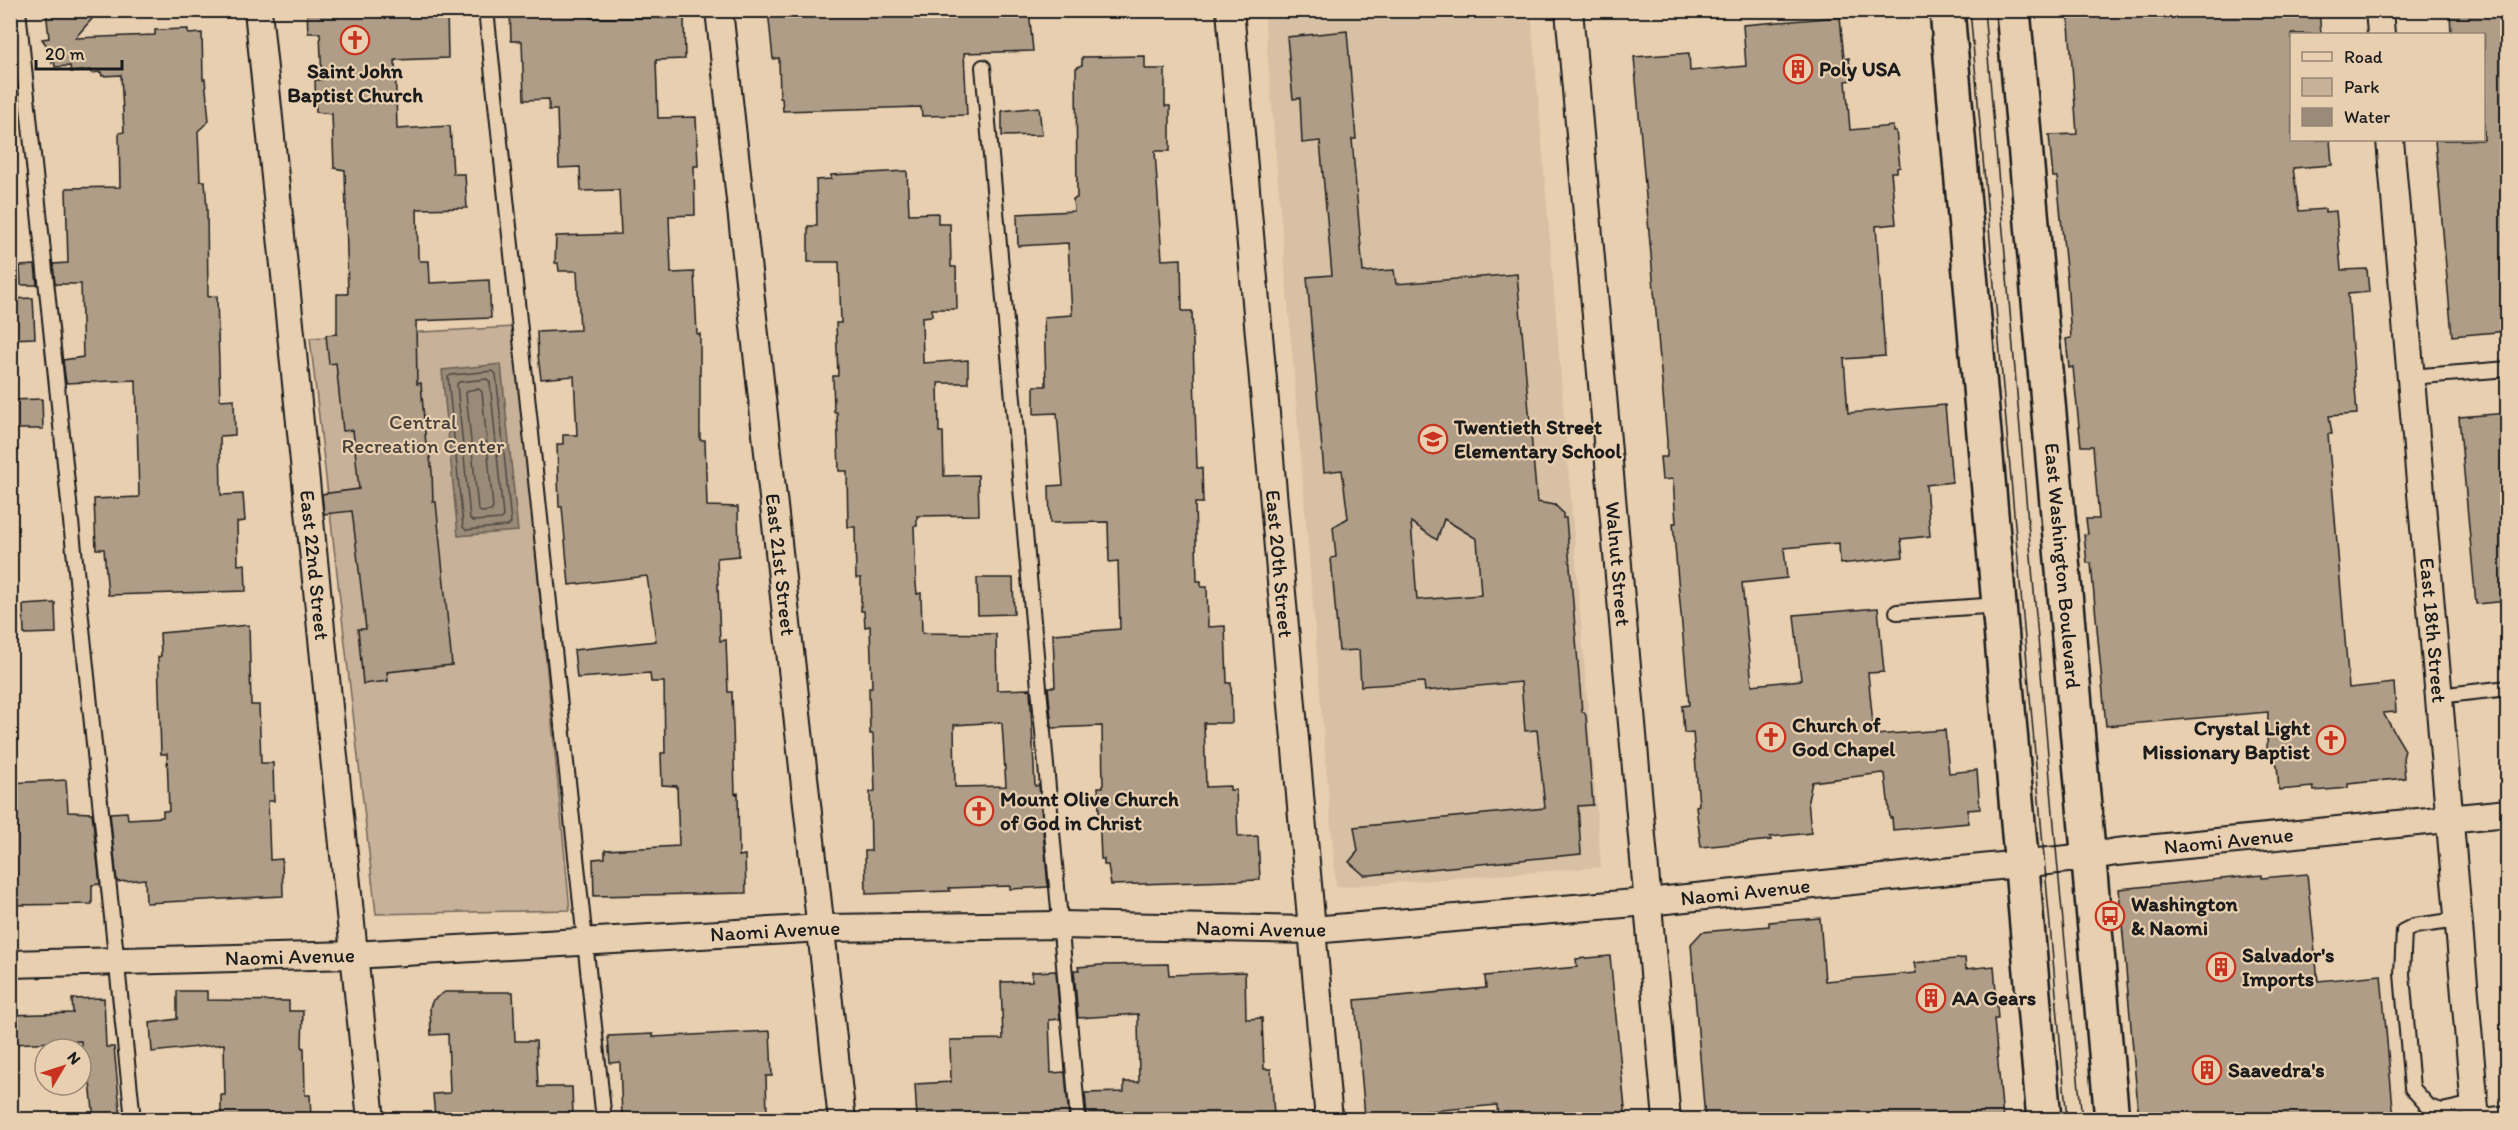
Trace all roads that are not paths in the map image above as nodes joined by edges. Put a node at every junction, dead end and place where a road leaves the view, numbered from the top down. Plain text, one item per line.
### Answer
1 (18, 10) edge
2 (258, 10) edge
3 (486, 10) edge
4 (719, 10) edge
5 (1230, 10) edge
6 (1569, 10) edge
7 (1947, 10) edge
8 (2013, 10) edge
9 (2379, 10) edge
10 (2381, 33) edge
11 (983, 67) dead end
12 (2390, 141) edge
13 (2508, 369) edge
14 (2410, 377) junction
15 (2000, 605) junction
16 (1897, 612) dead end
17 (2508, 688) edge
18 (2438, 696) junction
19 (2508, 813) edge
20 (2449, 819) junction
21 (2087, 857) junction
22 (2023, 862) junction
23 (1647, 902) junction
24 (2458, 920) junction
25 (1059, 925) junction
26 (822, 928) junction
27 (1312, 930) junction
28 (586, 942) junction
29 (353, 955) junction
30 (116, 960) junction
31 (10, 964) edge
32 (2475, 1113) edge
33 (2508, 1113) edge
34 (133, 1119) edge
35 (371, 1119) edge
36 (604, 1119) edge
37 (842, 1119) edge
38 (1078, 1119) edge
39 (1329, 1119) edge
40 (1667, 1119) edge
41 (2044, 1119) edge
42 (2112, 1119) edge

1 - 30 lane
2 - 29 street, East 22nd Street
3 - 28 lane
4 - 26 street, East 21st Street
5 - 27 street, East 20th Street
6 - 23 street, Walnut Street
7 - 15 main road
8 - 21 main road, East Washington Boulevard
9 - 10 street
11 - 25 lane
12 - 14 street, East 18th Street
13 - 14 lane
14 - 18 street, East 18th Street
15 - 16 lane
15 - 22 main road
17 - 18 lane
18 - 20 street, East 18th Street
19 - 20 street, Naomi Avenue
20 - 21 street, Naomi Avenue
20 - 24 street, East 18th Street
21 - 22 street, Naomi Avenue
21 - 42 main road, East Washington Boulevard
22 - 23 street, Naomi Avenue
22 - 41 main road
23 - 27 street, Naomi Avenue
23 - 40 street, Walnut Street
24 - 32 street, East 18th Street
24 - 32 lane
25 - 26 street, Naomi Avenue
25 - 27 street, Naomi Avenue
25 - 38 lane
26 - 28 street, Naomi Avenue
26 - 37 street, East 21st Street
27 - 39 street, East 20th Street
28 - 29 street, Naomi Avenue
28 - 36 lane
29 - 30 street, Naomi Avenue
29 - 35 street, East 22nd Street
30 - 31 street, Naomi Avenue
30 - 34 lane
32 - 33 lane

